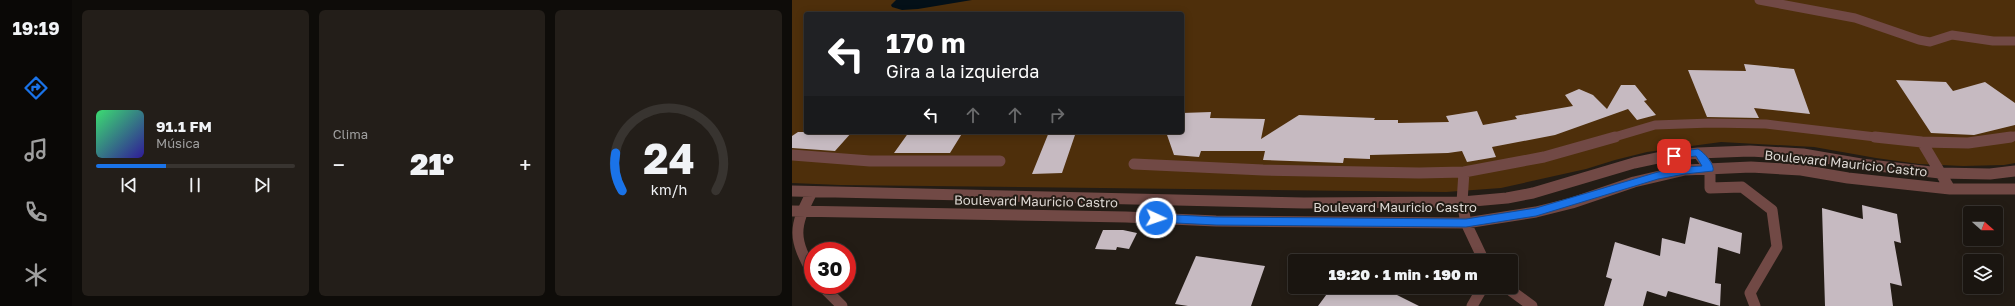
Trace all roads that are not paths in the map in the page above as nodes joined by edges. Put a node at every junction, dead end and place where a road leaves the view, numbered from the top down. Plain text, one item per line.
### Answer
1 (1759, 0) edge
2 (2015, 41) edge
3 (2015, 136) edge
4 (1922, 142) junction
5 (1698, 153) junction
6 (792, 155) edge
7 (1000, 161) dead end
8 (1134, 164) dead end
9 (1710, 169) junction
10 (2015, 171) edge
11 (1464, 172) junction
12 (1940, 173) junction
13 (1950, 189) junction
14 (2015, 189) edge
15 (792, 191) edge
16 (812, 192) junction
17 (1131, 199) junction
18 (1462, 202) junction
19 (796, 212) edge
20 (1126, 217) junction
21 (1466, 223) junction
22 (1481, 254) edge
23 (804, 260) edge
24 (830, 294) edge
25 (1479, 294) edge
26 (1514, 294) edge
27 (842, 306) edge
28 (1472, 306) edge
29 (1532, 306) edge
30 (1755, 306) edge

1 - 2 street
3 - 4 street
4 - 11 street
4 - 12 street
5 - 9 street
5 - 12 street, Boulevard Mauricio Castro
5 - 18 street, Boulevard Mauricio Castro
6 - 7 street
8 - 11 street
9 - 13 street, Boulevard Mauricio Castro
9 - 21 street, Boulevard Mauricio Castro
9 - 30 street
10 - 12 street, Boulevard Mauricio Castro
11 - 18 street
12 - 13 street
13 - 14 street, Boulevard Mauricio Castro
15 - 16 street, Boulevard Mauricio Castro
16 - 17 street, Boulevard Mauricio Castro
16 - 19 street
17 - 18 street, Boulevard Mauricio Castro
17 - 20 street
18 - 21 street
19 - 20 street, Boulevard Mauricio Castro
19 - 23 street
20 - 21 street, Boulevard Mauricio Castro
21 - 22 street
24 - 27 street
25 - 28 street
26 - 29 street

